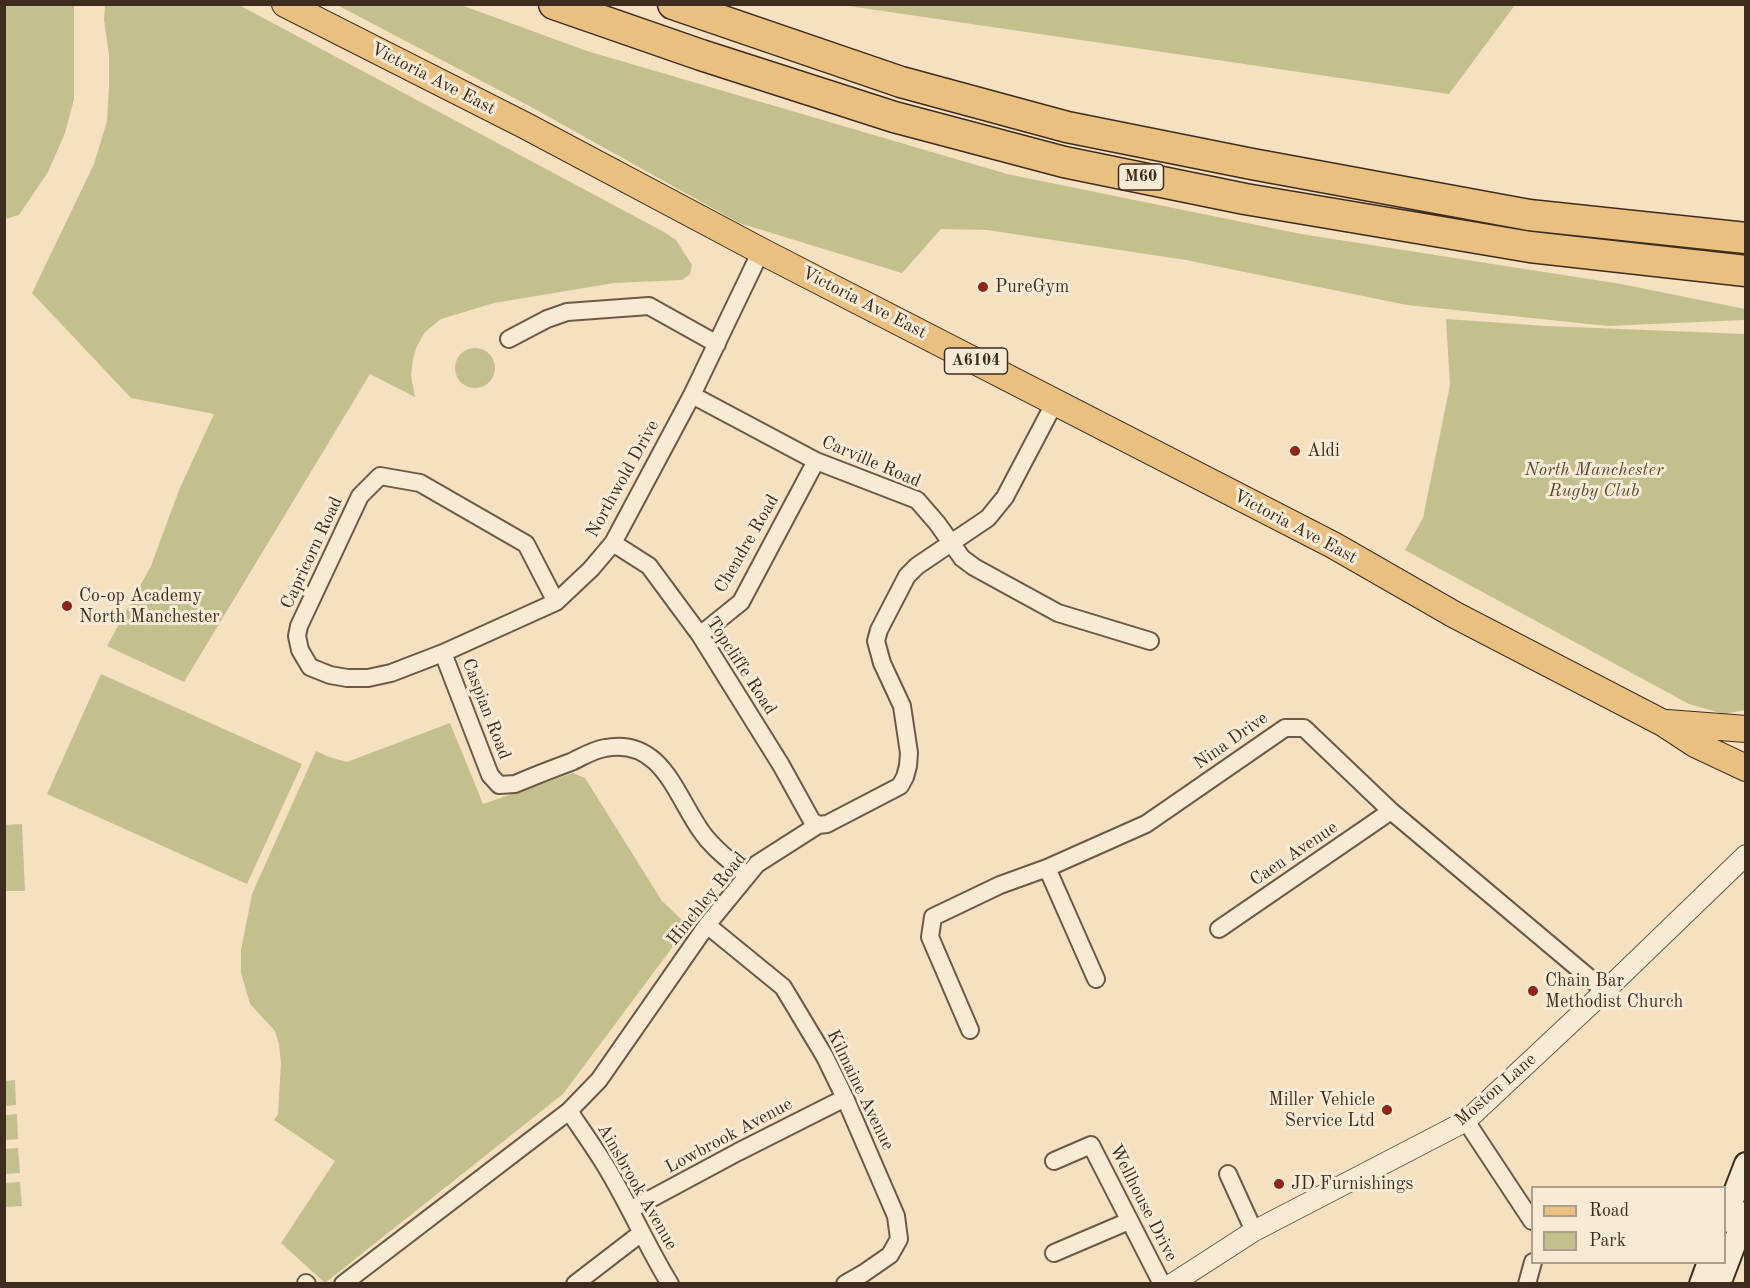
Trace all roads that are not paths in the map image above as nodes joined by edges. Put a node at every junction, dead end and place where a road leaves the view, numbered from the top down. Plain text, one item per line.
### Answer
1 (285, 4) edge
2 (554, 4) edge
3 (673, 4) edge
4 (1746, 238) edge
5 (761, 250) junction
6 (1746, 271) edge
7 (509, 339) dead end
8 (717, 344) junction
9 (692, 395) junction
10 (1055, 402) junction
11 (816, 461) junction
12 (614, 543) junction
13 (951, 543) junction
14 (556, 602) junction
15 (700, 635) junction
16 (1150, 641) dead end
17 (443, 653) junction
18 (1664, 723) junction
19 (1746, 729) edge
20 (1746, 768) edge
21 (1391, 811) junction
22 (818, 825) junction
23 (1746, 855) edge
24 (1047, 868) junction
25 (747, 876) junction
26 (707, 925) junction
27 (1219, 929) dead end
28 (1096, 979) dead end
29 (1605, 991) junction
30 (970, 1030) dead end
31 (845, 1098) junction
32 (569, 1111) junction
33 (1466, 1121) junction
34 (1054, 1161) dead end
35 (1746, 1164) edge
36 (1228, 1174) dead end
37 (630, 1210) junction
38 (1746, 1213) edge
39 (1531, 1218) edge
40 (1726, 1218) edge
41 (1128, 1221) junction
42 (1254, 1231) junction
43 (640, 1234) junction
44 (1054, 1253) dead end
45 (1533, 1264) edge
46 (1709, 1264) edge
47 (343, 1284) edge
48 (575, 1284) edge
49 (670, 1284) edge
50 (845, 1284) edge
51 (1162, 1284) edge
52 (1172, 1284) edge
53 (1527, 1284) edge
54 (1701, 1284) edge
55 (1719, 1284) edge

1 - 5 main road, Victoria Ave East / A6104
2 - 6 highway, M60
3 - 4 highway, M60
5 - 8 street, Northwold Drive
5 - 10 main road, Victoria Ave East / A6104
7 - 8 street
8 - 9 street, Northwold Drive
9 - 11 street, Carville Road
9 - 12 street, Northwold Drive
10 - 13 street, Hinchley Road
10 - 18 main road, Victoria Ave East / A6104
11 - 13 street, Carville Road
11 - 15 street, Chendre Road
12 - 14 street, Northwold Drive
12 - 15 street, Topcliffe Road
13 - 16 street, Carville Road
13 - 22 street, Hinchley Road
14 - 17 street, Northwold Drive
14 - 17 street, Capricorn Road
15 - 22 street, Topcliffe Road
17 - 25 street, Caspian Road
18 - 19 main road, A6104
18 - 20 main road, Victoria Ave East
21 - 24 street, Nina Drive
21 - 27 street, Caen Avenue
21 - 29 street, Nina Drive
22 - 25 street, Hinchley Road
23 - 29 street, Moston Lane
24 - 28 street
24 - 30 street, Nina Drive
25 - 26 street, Hinchley Road
26 - 31 street, Kilmaine Avenue
26 - 32 street, Hinchley Road
29 - 33 street, Moston Lane
31 - 37 street, Lowbrook Avenue
31 - 50 street, Kilmaine Avenue
32 - 37 street, Ainsbrook Avenue
32 - 47 street, Hinchley Road
33 - 39 street
33 - 42 street, Moston Lane
34 - 41 street, Wellhouse Drive
35 - 40 main road
36 - 42 street
37 - 43 street, Ainsbrook Avenue
38 - 55 main road
41 - 44 street
41 - 51 street, Wellhouse Drive
42 - 52 street, Moston Lane
43 - 48 street
43 - 49 street, Ainsbrook Avenue
45 - 53 street
46 - 54 main road

